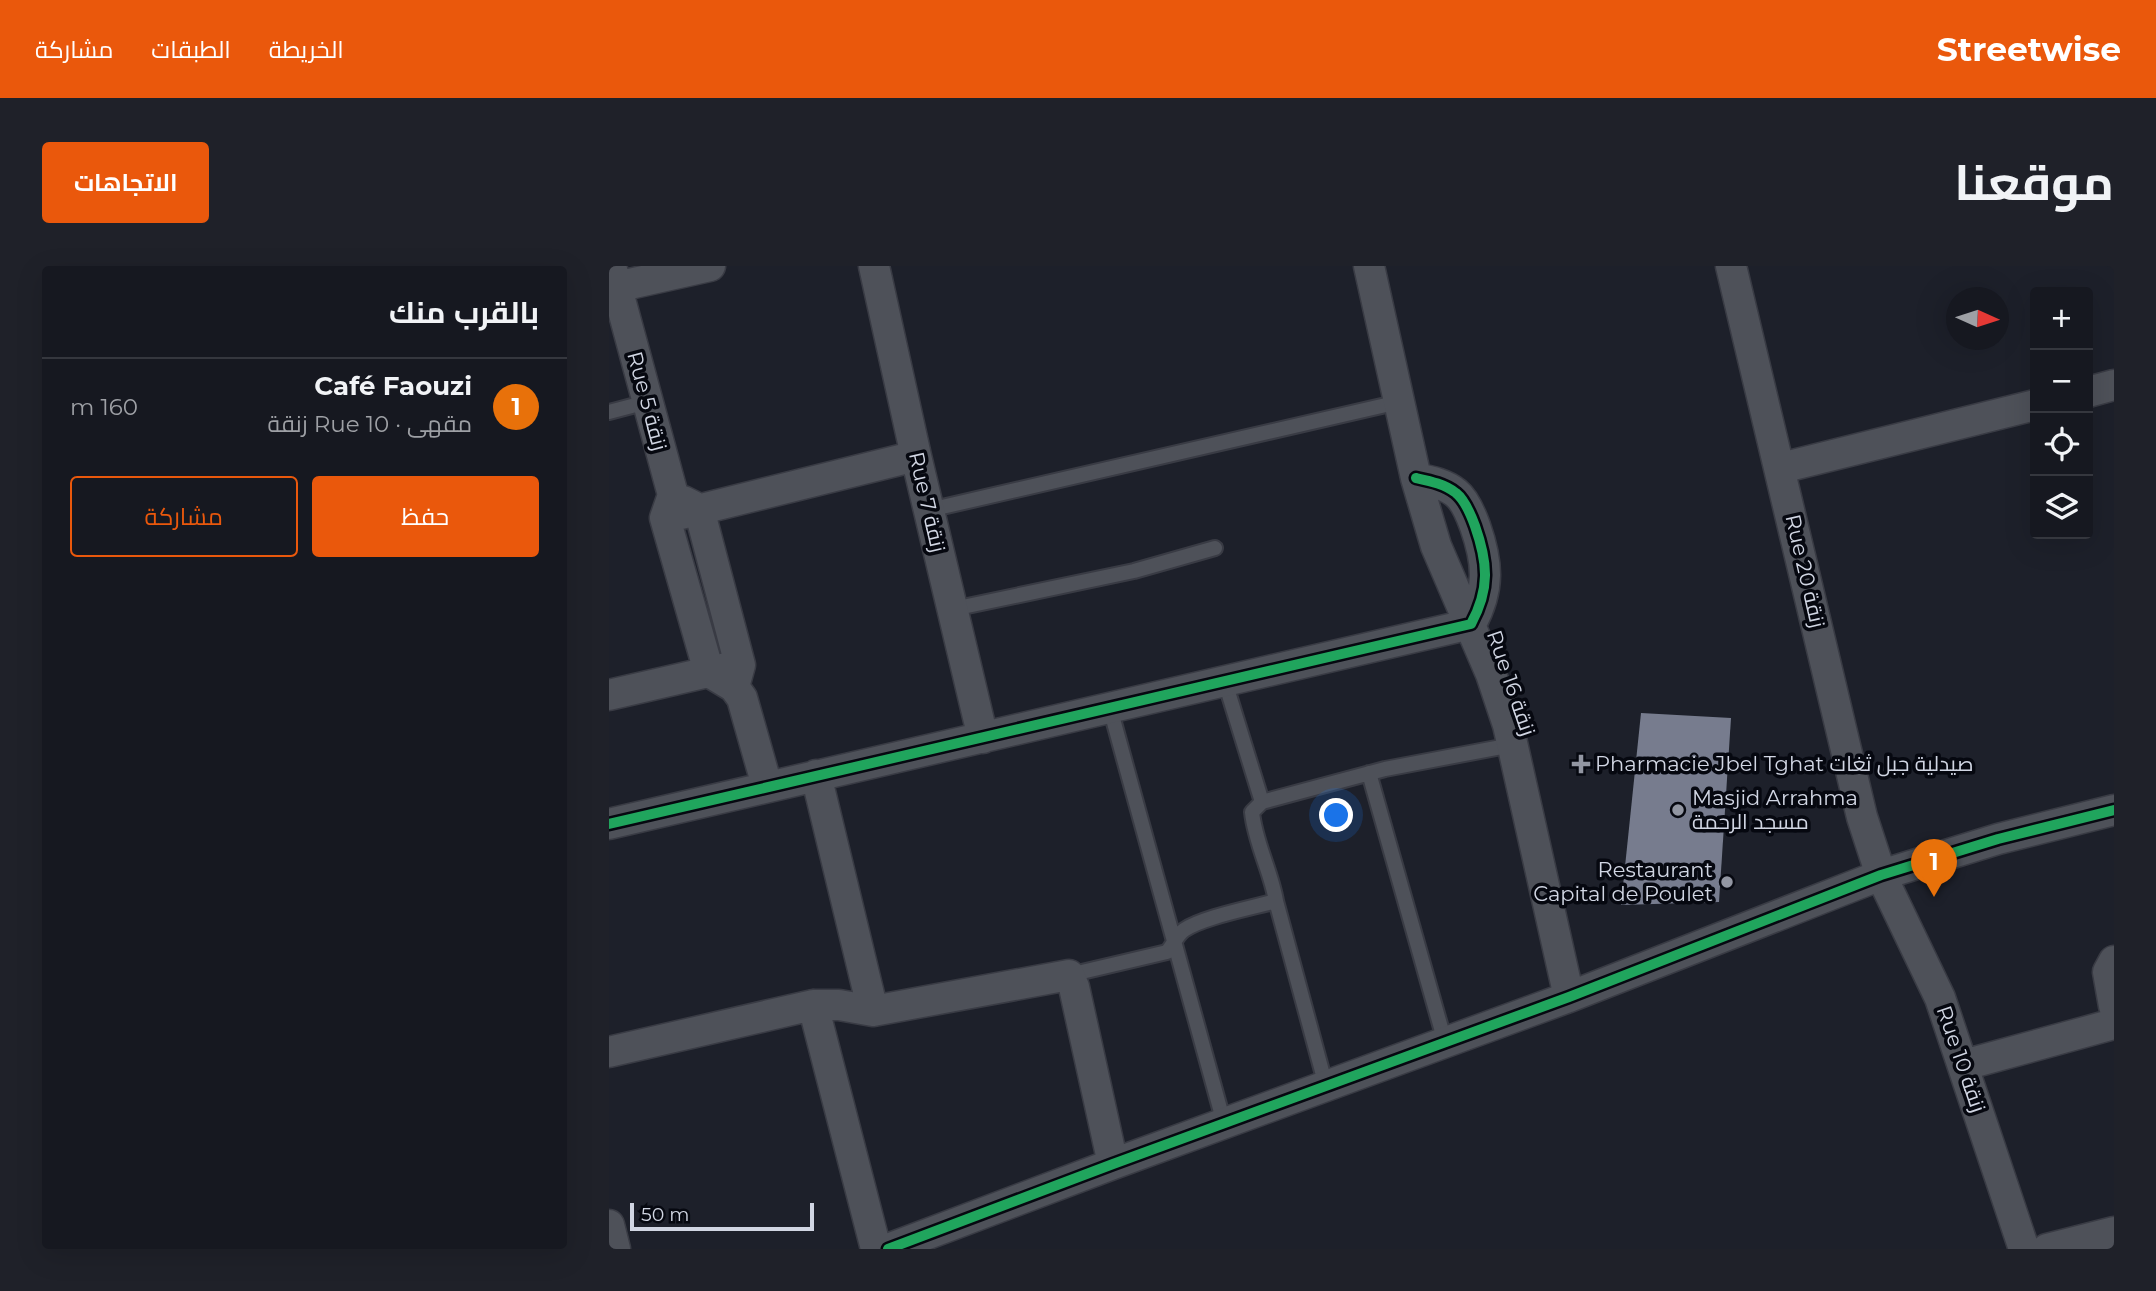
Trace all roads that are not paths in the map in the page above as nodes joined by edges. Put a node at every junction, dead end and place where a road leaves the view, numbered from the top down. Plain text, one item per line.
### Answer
1 (710, 266) edge
2 (874, 266) edge
3 (1369, 266) edge
4 (1731, 266) edge
5 (614, 277) edge
6 (2114, 385) edge
7 (2093, 390) edge
8 (647, 402) junction
9 (1399, 402) junction
10 (2030, 406) edge
11 (609, 412) edge
12 (916, 456) junction
13 (1781, 468) junction
14 (1416, 478) junction
15 (669, 507) junction
16 (699, 509) junction
17 (929, 510) junction
18 (1215, 548) dead end
19 (953, 609) junction
20 (1471, 624) junction
21 (709, 672) junction
22 (737, 676) junction
23 (1225, 682) junction
24 (609, 695) edge
25 (1110, 708) junction
26 (983, 738) junction
27 (1512, 745) junction
28 (1369, 773) junction
29 (816, 775) junction
30 (767, 786) junction
31 (1262, 802) junction
32 (2114, 810) edge
33 (609, 824) edge
34 (1881, 875) junction
35 (1276, 901) junction
36 (1175, 943) junction
37 (2114, 961) edge
38 (1069, 975) junction
39 (1569, 997) junction
40 (813, 1005) junction
41 (2114, 1006) edge
42 (873, 1011) junction
43 (2114, 1024) edge
44 (1445, 1042) junction
45 (609, 1052) edge
46 (1964, 1065) junction
47 (1326, 1086) junction
48 (1224, 1123) junction
49 (1113, 1164) junction
50 (609, 1225) edge
51 (2114, 1233) edge
52 (615, 1249) edge
53 (876, 1249) edge
54 (888, 1249) edge
55 (2024, 1249) edge
56 (2047, 1249) edge

1 - 5 street
2 - 12 street, Rue 7 زنقة
3 - 9 street, Rue 16 زنقة
4 - 13 street, Rue 20 زنقة
5 - 8 street, Rue 5 زنقة
6 - 7 street
8 - 11 lane
8 - 15 street, Rue 5 زنقة
9 - 14 street, Rue 16 زنقة
9 - 17 lane
10 - 13 street
12 - 16 street
12 - 17 street, Rue 7 زنقة
13 - 34 street, Rue 20 زنقة
14 - 20 street, Rue 16 زنقة
14 - 20 street
15 - 16 street
15 - 21 street, Rue 5 زنقة
16 - 22 street
17 - 19 street, Rue 7 زنقة
18 - 19 lane
19 - 26 street, Rue 7 زنقة
20 - 23 street
20 - 27 street, Rue 16 زنقة
21 - 22 street
21 - 24 street
22 - 30 street
23 - 25 street
23 - 31 lane
25 - 26 street
25 - 36 lane
26 - 29 street
27 - 28 lane
27 - 39 street, Rue 16 زنقة
28 - 31 lane
28 - 44 lane
29 - 30 street
29 - 42 street
30 - 33 street
31 - 35 lane
32 - 34 street
34 - 39 street
34 - 46 street, Rue 10 زنقة
35 - 36 lane
35 - 47 lane
36 - 38 lane
36 - 48 lane
37 - 41 street
38 - 42 street
38 - 49 street
39 - 44 street
40 - 42 street
40 - 45 street
40 - 53 street
43 - 46 street
44 - 47 street
46 - 55 street, Rue 10 زنقة
47 - 48 street
48 - 49 street
49 - 54 street
50 - 52 street
51 - 56 street

